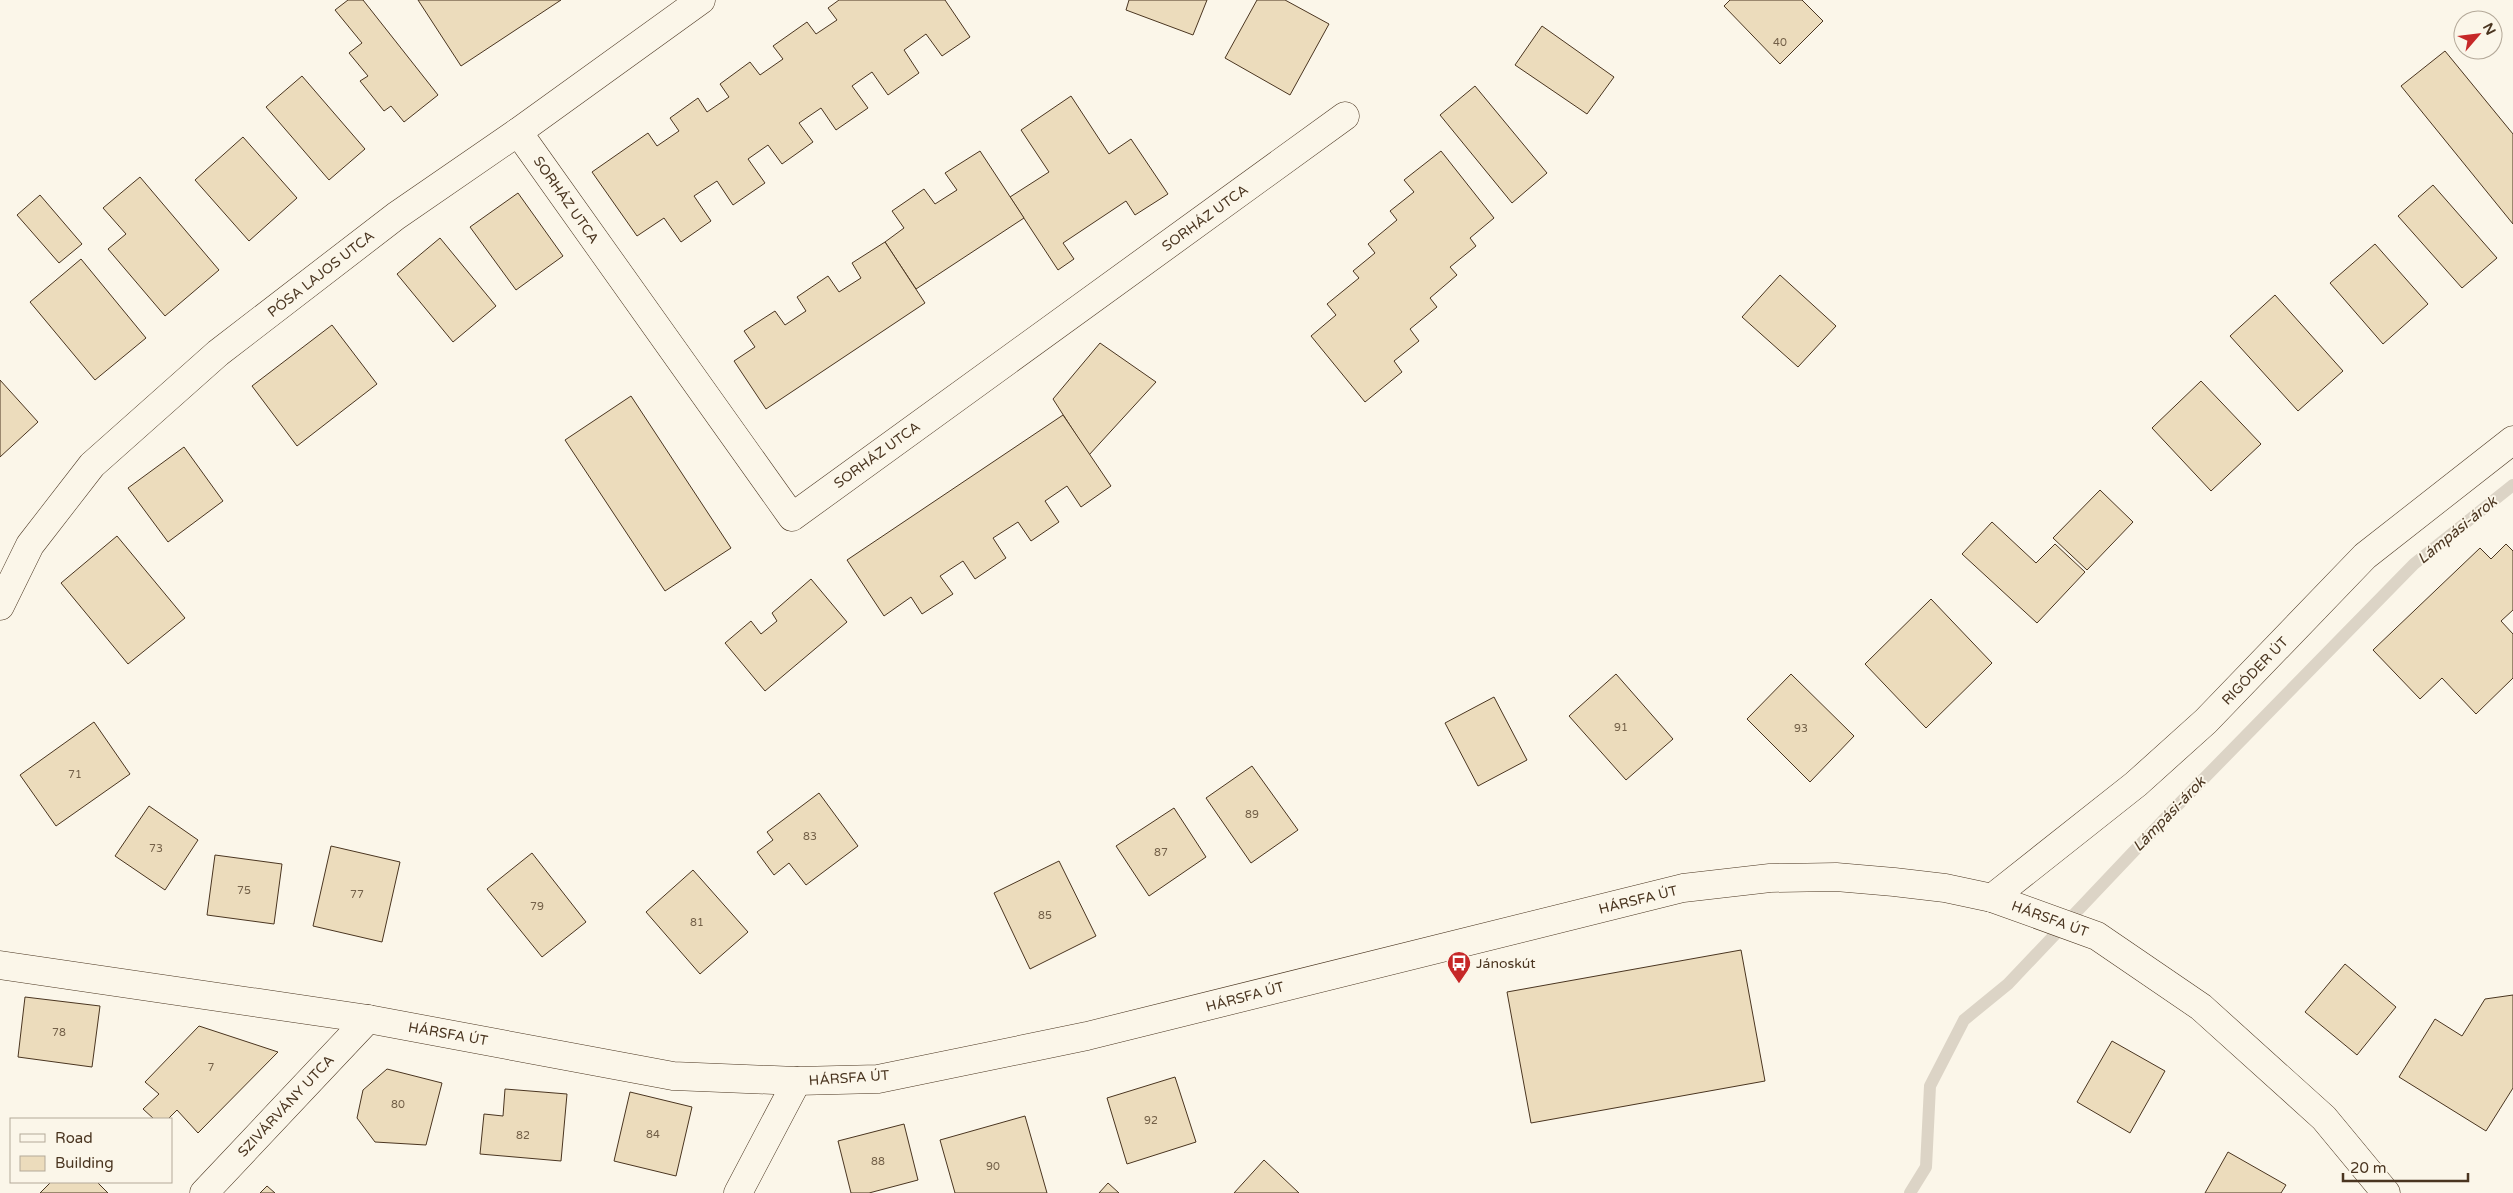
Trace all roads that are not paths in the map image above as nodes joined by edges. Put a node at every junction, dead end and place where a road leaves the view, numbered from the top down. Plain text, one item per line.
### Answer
1 (701, 0) edge
2 (1345, 116) dead end
3 (518, 132) junction
4 (2513, 440) edge
5 (0, 606) edge
6 (1992, 898) junction
7 (0, 965) edge
8 (368, 1019) junction
9 (797, 1081) junction
10 (741, 1192) edge
11 (204, 1193) edge
12 (2386, 1193) edge

1 - 3 street, PÓSA LAJOS UTCA
2 - 3 street, SORHÁZ UTCA
3 - 5 street, PÓSA LAJOS UTCA
4 - 6 street, RIGÓDER ÚT
6 - 9 street, HÁRSFA ÚT
6 - 12 street, HÁRSFA ÚT
7 - 8 street, HÁRSFA ÚT
8 - 9 street, HÁRSFA ÚT
8 - 11 street, SZIVÁRVÁNY UTCA
9 - 10 street

